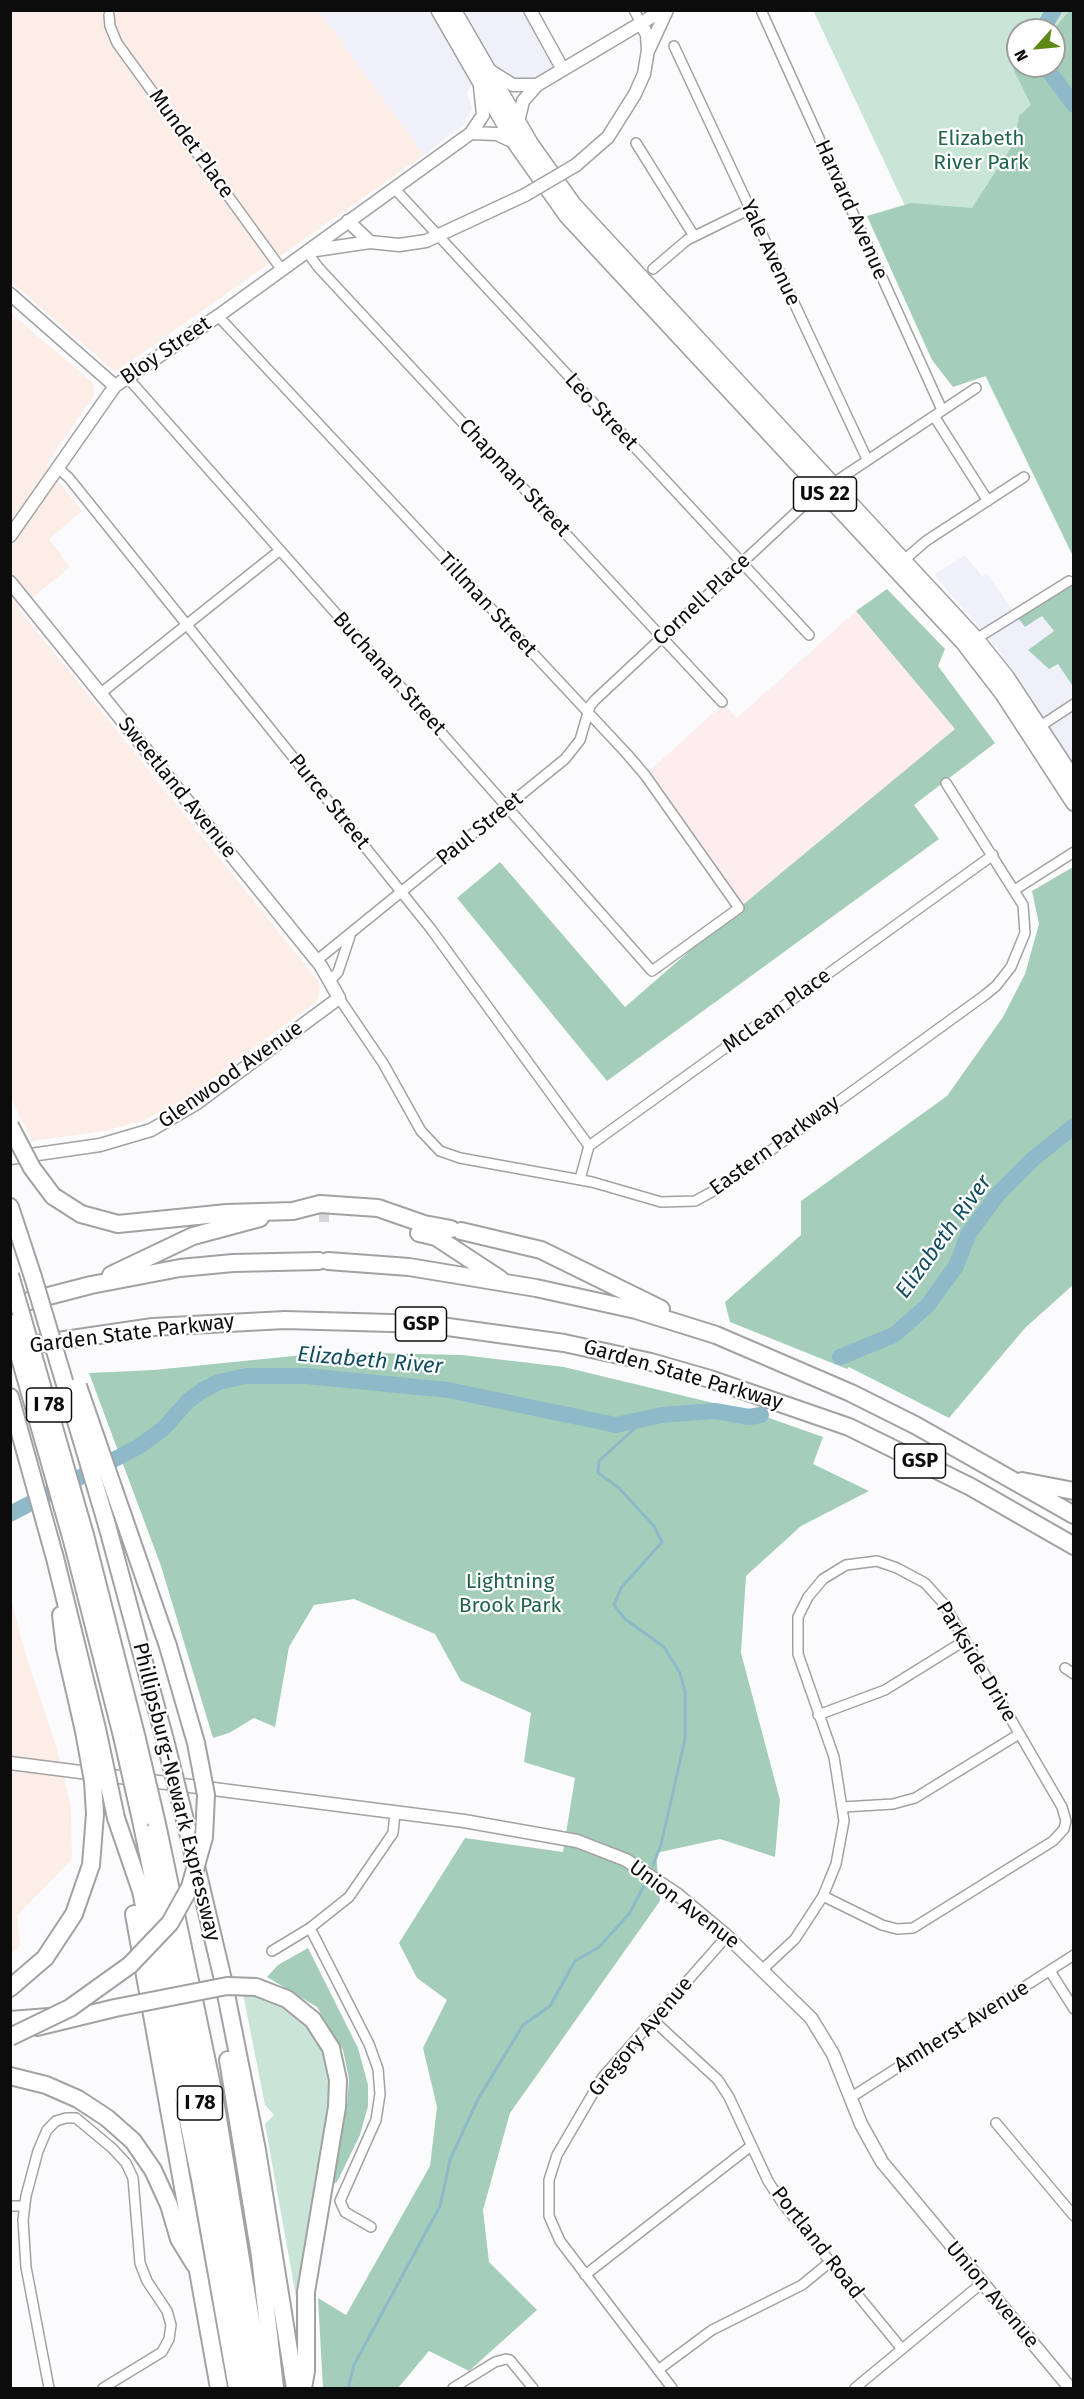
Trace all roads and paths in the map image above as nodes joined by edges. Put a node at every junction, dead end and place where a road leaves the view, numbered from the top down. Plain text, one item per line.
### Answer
1 (439, 10) edge
2 (453, 10) edge
3 (530, 10) edge
4 (634, 10) edge
5 (663, 10) edge
6 (667, 10) edge
7 (761, 10) edge
8 (110, 15) dead end
9 (641, 23) junction
10 (674, 46) dead end
11 (648, 50) junction
12 (562, 68) junction
13 (482, 72) junction
14 (537, 85) junction
15 (518, 122) junction
16 (471, 133) junction
17 (636, 143) dead end
18 (516, 144) junction
19 (394, 188) junction
20 (750, 209) junction
21 (348, 221) junction
22 (694, 236) junction
23 (438, 237) junction
24 (370, 242) junction
25 (307, 252) junction
26 (653, 269) dead end
27 (282, 270) junction
28 (10, 294) edge
29 (218, 316) junction
30 (127, 377) junction
31 (115, 386) junction
32 (976, 388) dead end
33 (938, 413) junction
34 (867, 459) junction
35 (58, 468) junction
36 (1024, 477) dead end
37 (827, 487) junction
38 (988, 501) junction
39 (10, 536) edge
40 (279, 551) junction
41 (904, 560) junction
42 (741, 563) junction
43 (1069, 581) dead end
44 (10, 582) edge
45 (187, 625) junction
46 (809, 635) dead end
47 (663, 638) junction
48 (976, 639) junction
49 (101, 693) junction
50 (722, 702) dead end
51 (1074, 704) edge
52 (588, 713) junction
53 (1039, 727) junction
54 (1074, 780) edge
55 (946, 783) dead end
56 (1074, 803) edge
57 (507, 808) junction
58 (1074, 852) edge
59 (993, 855) junction
60 (1016, 889) junction
61 (402, 893) junction
62 (354, 931) junction
63 (316, 961) junction
64 (651, 971) joint
65 (330, 981) junction
66 (339, 998) junction
67 (10, 1126) edge
68 (589, 1146) junction
69 (10, 1158) edge
70 (580, 1179) junction
71 (10, 1206) edge
72 (287, 1211) junction
73 (10, 1275) edge
74 (33, 1277) junction
75 (506, 1282) junction
76 (91, 1285) junction
77 (16, 1303) edge
78 (10, 1323) edge
79 (716, 1335) junction
80 (10, 1348) edge
81 (10, 1397) edge
82 (1012, 1480) junction
83 (1074, 1491) edge
84 (1074, 1515) edge
85 (79, 1540) junction
86 (1074, 1546) edge
87 (964, 1641) junction
88 (818, 1715) junction
89 (91, 1730) junction
90 (1019, 1734) junction
91 (10, 1763) edge
92 (843, 1808) junction
93 (395, 1813) junction
94 (116, 1818) junction
95 (149, 1822) junction
96 (201, 1884) junction
97 (823, 1896) junction
98 (310, 1928) junction
99 (728, 1936) junction
100 (272, 1951) dead end
101 (1074, 1955) edge
102 (764, 1968) junction
103 (1050, 1971) junction
104 (10, 1988) edge
105 (115, 2008) junction
106 (1074, 2009) edge
107 (10, 2020) edge
108 (653, 2020) junction
109 (10, 2032) edge
110 (10, 2037) edge
111 (10, 2076) edge
112 (850, 2098) junction
113 (996, 2122) dead end
114 (751, 2146) junction
115 (10, 2206) edge
116 (25, 2206) junction
117 (1074, 2216) edge
118 (371, 2227) dead end
119 (830, 2262) junction
120 (200, 2273) junction
121 (585, 2275) junction
122 (982, 2283) junction
123 (902, 2349) junction
124 (658, 2370) junction
125 (49, 2388) edge
126 (103, 2388) edge
127 (219, 2388) edge
128 (237, 2388) edge
129 (248, 2388) edge
130 (262, 2388) edge
131 (275, 2388) edge
132 (295, 2388) edge
133 (303, 2388) edge
134 (453, 2388) edge
135 (533, 2388) edge
136 (672, 2388) edge
137 (855, 2388) edge
138 (1070, 2388) edge

1 - 13 highway, US 22
2 - 13 highway, US 22
3 - 12 street
4 - 9 street
5 - 9 street
6 - 11 street
7 - 33 street, Harvard Avenue
8 - 27 street, Mundet Place
9 - 11 street, Bloy Street
9 - 12 street
10 - 20 street, Yale Avenue
11 - 23 street, Bloy Street, bridge
12 - 14 street
13 - 14 street
13 - 15 highway, US 22
13 - 16 street, Bloy Street
13 - 18 highway, US 22
14 - 15 street
15 - 37 highway, US 22
16 - 18 street
16 - 19 street, Bloy Street
17 - 22 street
18 - 37 highway, US 22
19 - 21 street, Bloy Street
19 - 23 street, Leo Street
20 - 22 street
20 - 34 street, Yale Avenue
21 - 24 street
21 - 25 street, Bloy Street
22 - 26 street
23 - 24 street, Bloy Street
23 - 42 street, Leo Street
24 - 25 street, Bloy Street
25 - 27 street, Bloy Street
25 - 47 street, Chapman Street
27 - 29 street, Bloy Street
28 - 31 street
29 - 30 street, Bloy Street
29 - 52 street, Tillman Street
30 - 31 street, Bloy Street
30 - 40 street, Buchanan Street
31 - 35 street, Bloy Street
32 - 33 street, Cornell Place
33 - 34 street, Cornell Place
33 - 38 street, Harvard Avenue
34 - 37 street, Cornell Place
35 - 39 street, Bloy Street
35 - 45 street, Purce Street
36 - 38 street
37 - 41 highway, US 22
37 - 42 street, Cornell Place
37 - 56 highway, US 22
38 - 41 street
40 - 45 street
40 - 57 street, Buchanan Street
41 - 48 highway, US 22
42 - 46 street, Leo Street
42 - 47 street, Cornell Place
43 - 48 street
44 - 49 street, Sweetland Avenue
45 - 49 street
45 - 61 street, Purce Street
47 - 50 street, Chapman Street
47 - 52 street, Cornell Place
48 - 53 highway, US 22
49 - 63 street, Sweetland Avenue
51 - 53 street
52 - 57 street, Paul Street
52 - 64 street, Tillman Street
53 - 54 highway, US 22
55 - 59 street, Eastern Parkway
57 - 61 street, Paul Street
57 - 64 street, Buchanan Street
58 - 60 street
59 - 60 street, Eastern Parkway
59 - 68 street, McLean Place
60 - 70 street, Eastern Parkway
61 - 62 street, Paul Street
61 - 68 street, Purce Street
62 - 63 street, Paul Street
62 - 65 street, Paul Street
63 - 65 street, Sweetland Avenue
65 - 66 street, Sweetland Avenue
66 - 69 street, Glenwood Avenue
66 - 70 street, Eastern Parkway
67 - 72 highway, bridge
68 - 70 street
71 - 74 highway, Phillipsburg-Newark Expressway / I 78
72 - 75 highway
72 - 76 highway
72 - 79 highway
73 - 85 highway, Phillipsburg-Newark Expressway / I 78, bridge
74 - 96 highway, Phillipsburg-Newark Expressway / I 78, bridge
74 - 110 highway, bridge
75 - 76 highway, Garden State Parkway / GSP
75 - 79 highway, Garden State Parkway / GSP
76 - 77 highway, Garden State Parkway / GSP
78 - 85 highway, Phillipsburg-Newark Expressway / I 78, bridge
79 - 82 highway, Garden State Parkway / GSP
80 - 86 highway, Garden State Parkway / GSP
81 - 89 highway, I 78
82 - 83 highway
82 - 84 highway, Garden State Parkway / GSP
85 - 95 highway, Phillipsburg-Newark Expressway / I 78, bridge
87 - 88 street
87 - 88 street, Parkside Drive
87 - 90 street, Parkside Drive
88 - 92 street, Parkside Drive
89 - 94 highway, I 78, bridge
89 - 104 highway, bridge
90 - 92 street
90 - 97 street, Parkside Drive
91 - 93 street, Union Avenue
92 - 97 street, Parkside Drive
93 - 98 street
93 - 99 street, Union Avenue
94 - 120 highway, I 78
94 - 128 highway
95 - 129 highway, Phillipsburg-Newark Expressway / I 78
95 - 130 highway, Phillipsburg-Newark Expressway / I 78
96 - 131 highway
96 - 132 highway, Phillipsburg-Newark Expressway / I 78
97 - 102 street, Parkside Drive
98 - 100 street
98 - 118 street
99 - 102 street, Union Avenue
99 - 108 street, Gregory Avenue
101 - 103 street, Amherst Avenue
102 - 112 street, Union Avenue
103 - 106 street
103 - 112 street, Amherst Avenue
105 - 107 highway
105 - 109 highway
105 - 133 highway, bridge
108 - 114 street, Portland Road
108 - 121 street, Gregory Avenue
111 - 120 highway
112 - 122 street, Union Avenue
113 - 117 street
114 - 119 street, Portland Road
114 - 121 street
115 - 116 street
116 - 125 street
116 - 126 street
119 - 123 street, Portland Road
119 - 124 street
120 - 127 highway, I 78
121 - 124 street, Gregory Avenue
122 - 123 street
122 - 138 street, Union Avenue
123 - 137 street
124 - 136 street, Gregory Avenue
134 - 135 street

